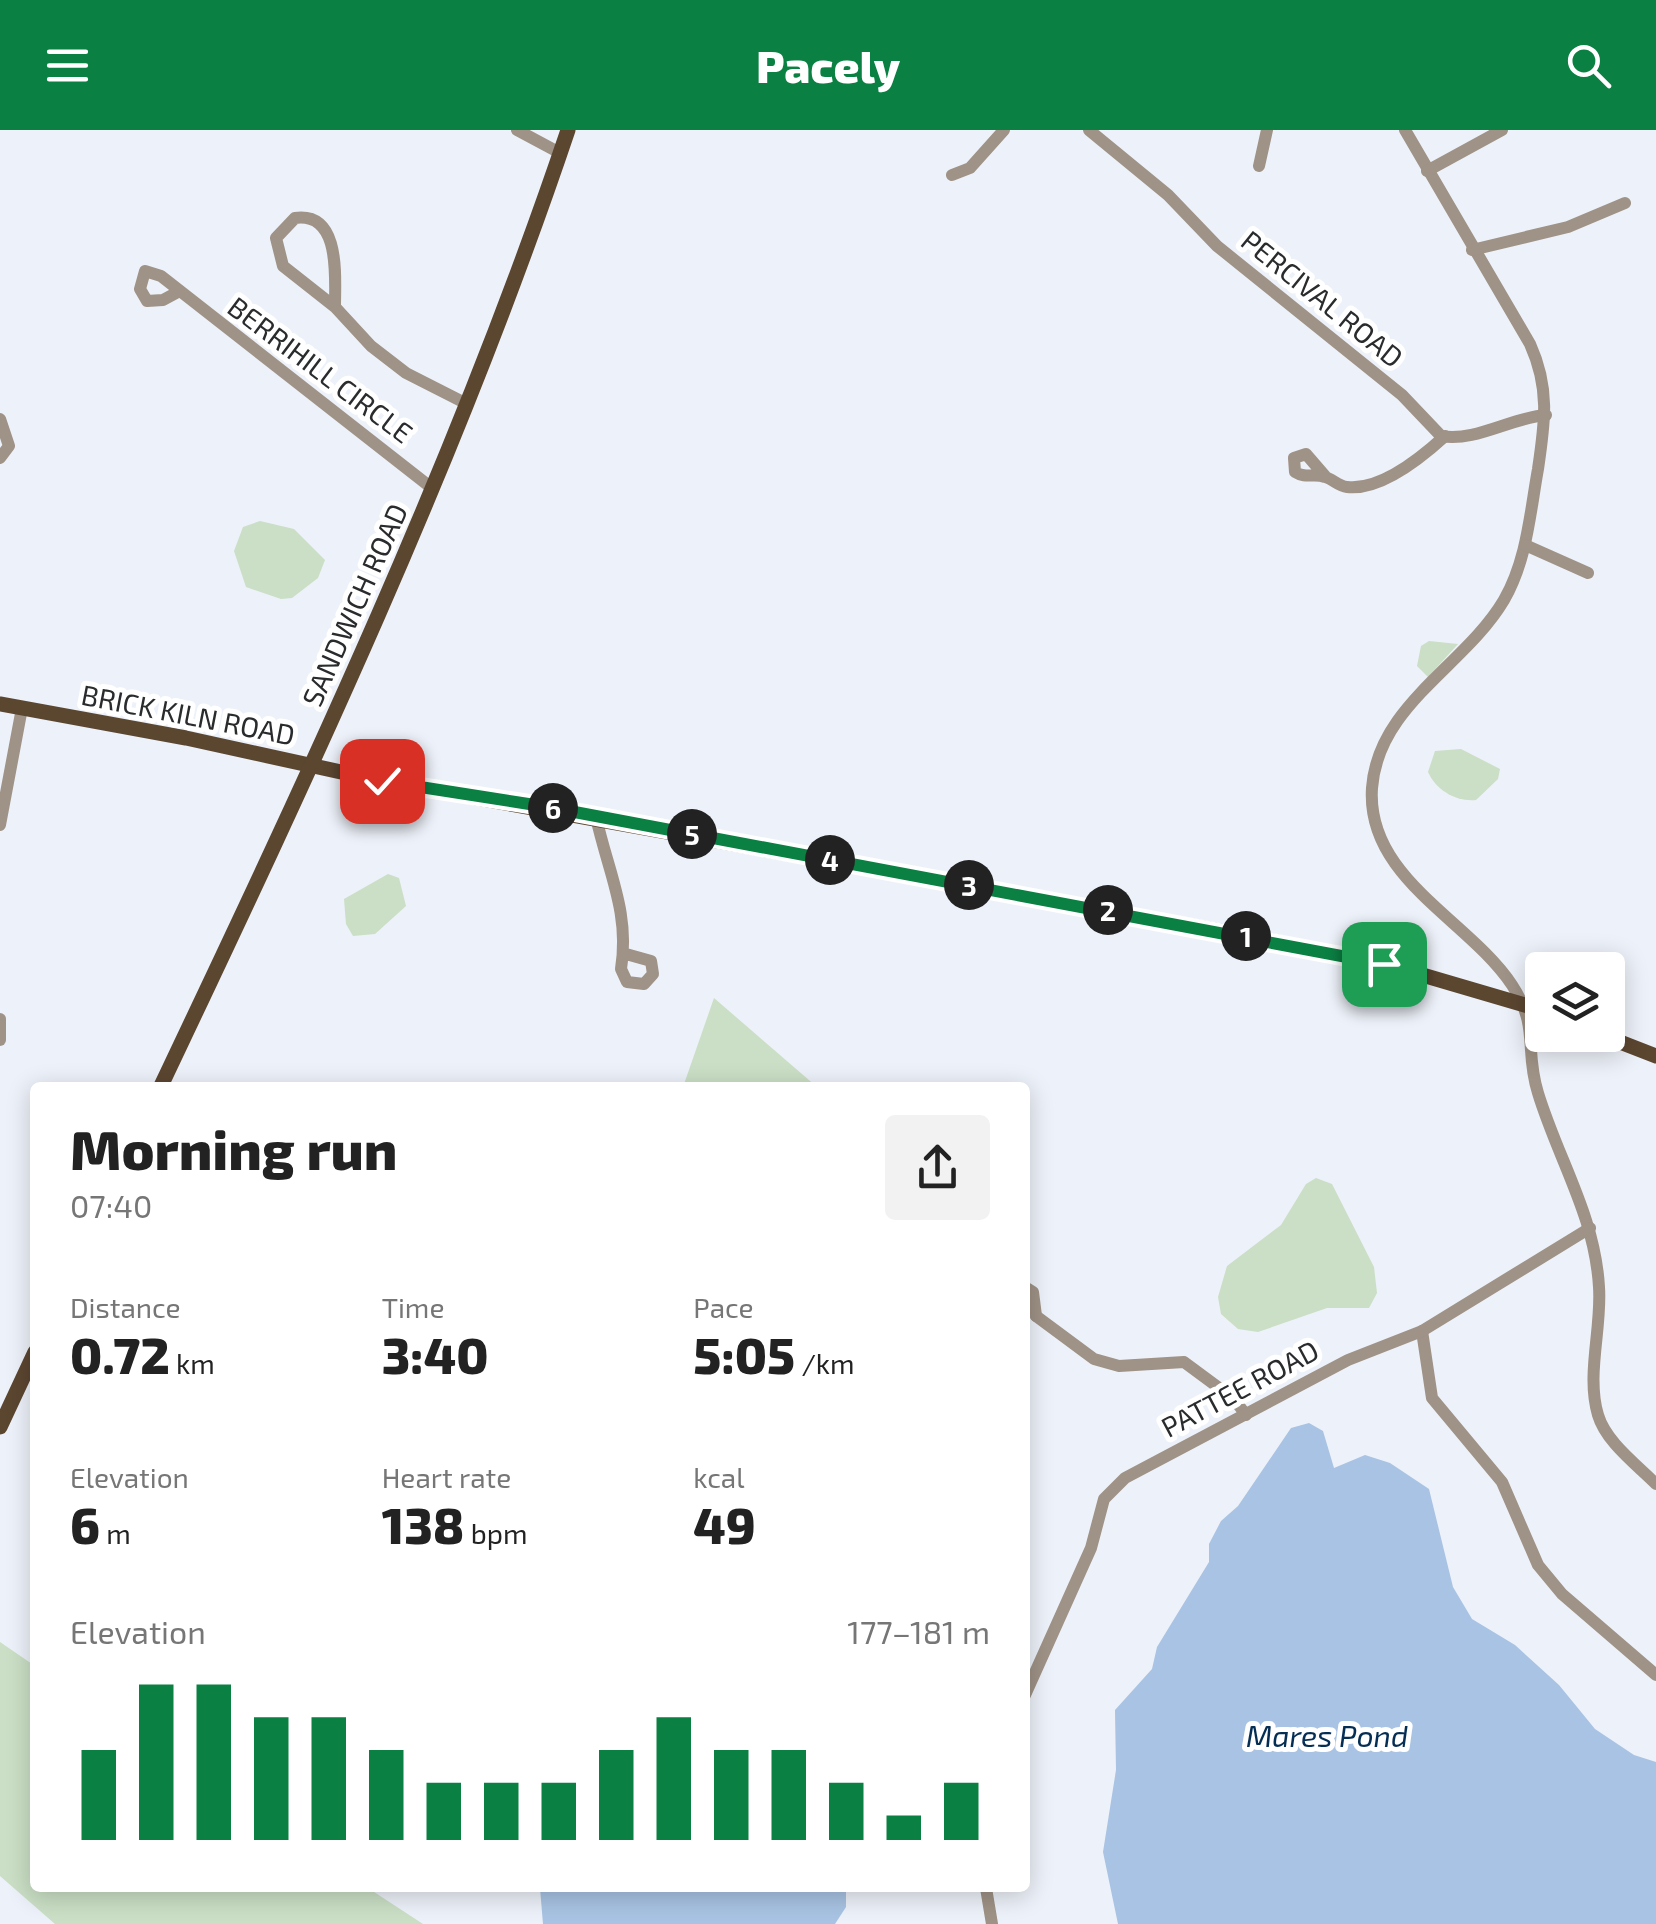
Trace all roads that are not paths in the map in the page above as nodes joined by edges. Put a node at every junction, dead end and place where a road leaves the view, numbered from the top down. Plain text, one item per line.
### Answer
1 (516, 130) edge
2 (568, 130) edge
3 (1004, 130) edge
4 (1089, 130) edge
5 (1267, 130) edge
6 (1405, 130) edge
7 (1502, 130) edge
8 (560, 153) junction
9 (1259, 166) dead end
10 (1427, 171) junction
11 (952, 175) dead end
12 (1624, 203) dead end
13 (1472, 250) junction
14 (176, 292) dead end
15 (336, 307) junction
16 (467, 404) junction
17 (1546, 416) junction
18 (0, 419) edge
19 (1445, 436) junction
20 (0, 458) edge
21 (1325, 476) dead end
22 (432, 488) junction
23 (1525, 545) junction
24 (1588, 573) dead end
25 (0, 704) edge
26 (22, 708) junction
27 (312, 764) junction
28 (596, 816) junction
29 (0, 825) edge
30 (626, 954) dead end
31 (1524, 1004) junction
32 (0, 1019) edge
33 (0, 1040) edge
34 (1625, 1044) edge
35 (1656, 1056) edge
36 (163, 1082) edge
37 (1590, 1228) junction
38 (1030, 1290) edge
39 (1030, 1317) edge
40 (1422, 1332) junction
41 (30, 1363) edge
42 (1246, 1416) junction
43 (0, 1427) edge
44 (1656, 1484) edge
45 (1656, 1675) edge
46 (1030, 1684) edge
47 (987, 1892) edge
48 (992, 1924) edge

1 - 8 street
2 - 8 main road, SANDWICH ROAD
3 - 11 street
4 - 19 street, PERCIVAL ROAD
5 - 9 street
6 - 10 street
7 - 10 street
8 - 16 main road, SANDWICH ROAD
10 - 13 street
12 - 13 street
13 - 17 street
14 - 22 street, BERRIHILL CIRCLE
15 - 15 street
15 - 16 street
16 - 22 main road, SANDWICH ROAD
17 - 19 street
17 - 23 street
18 - 20 street
19 - 21 street
22 - 27 main road, SANDWICH ROAD
23 - 24 street
23 - 31 street
25 - 26 main road, BRICK KILN ROAD
26 - 27 main road, BRICK KILN ROAD
26 - 29 street
27 - 28 main road, BRICK KILN ROAD
27 - 36 main road, SANDWICH ROAD
28 - 30 street
28 - 31 main road, BRICK KILN ROAD
31 - 37 street
32 - 33 street
34 - 35 main road
37 - 40 street, PATTEE ROAD
37 - 44 street
38 - 39 street
39 - 42 street
40 - 42 street, PATTEE ROAD
40 - 45 street
41 - 43 main road
42 - 46 street, PATTEE ROAD
47 - 48 street

